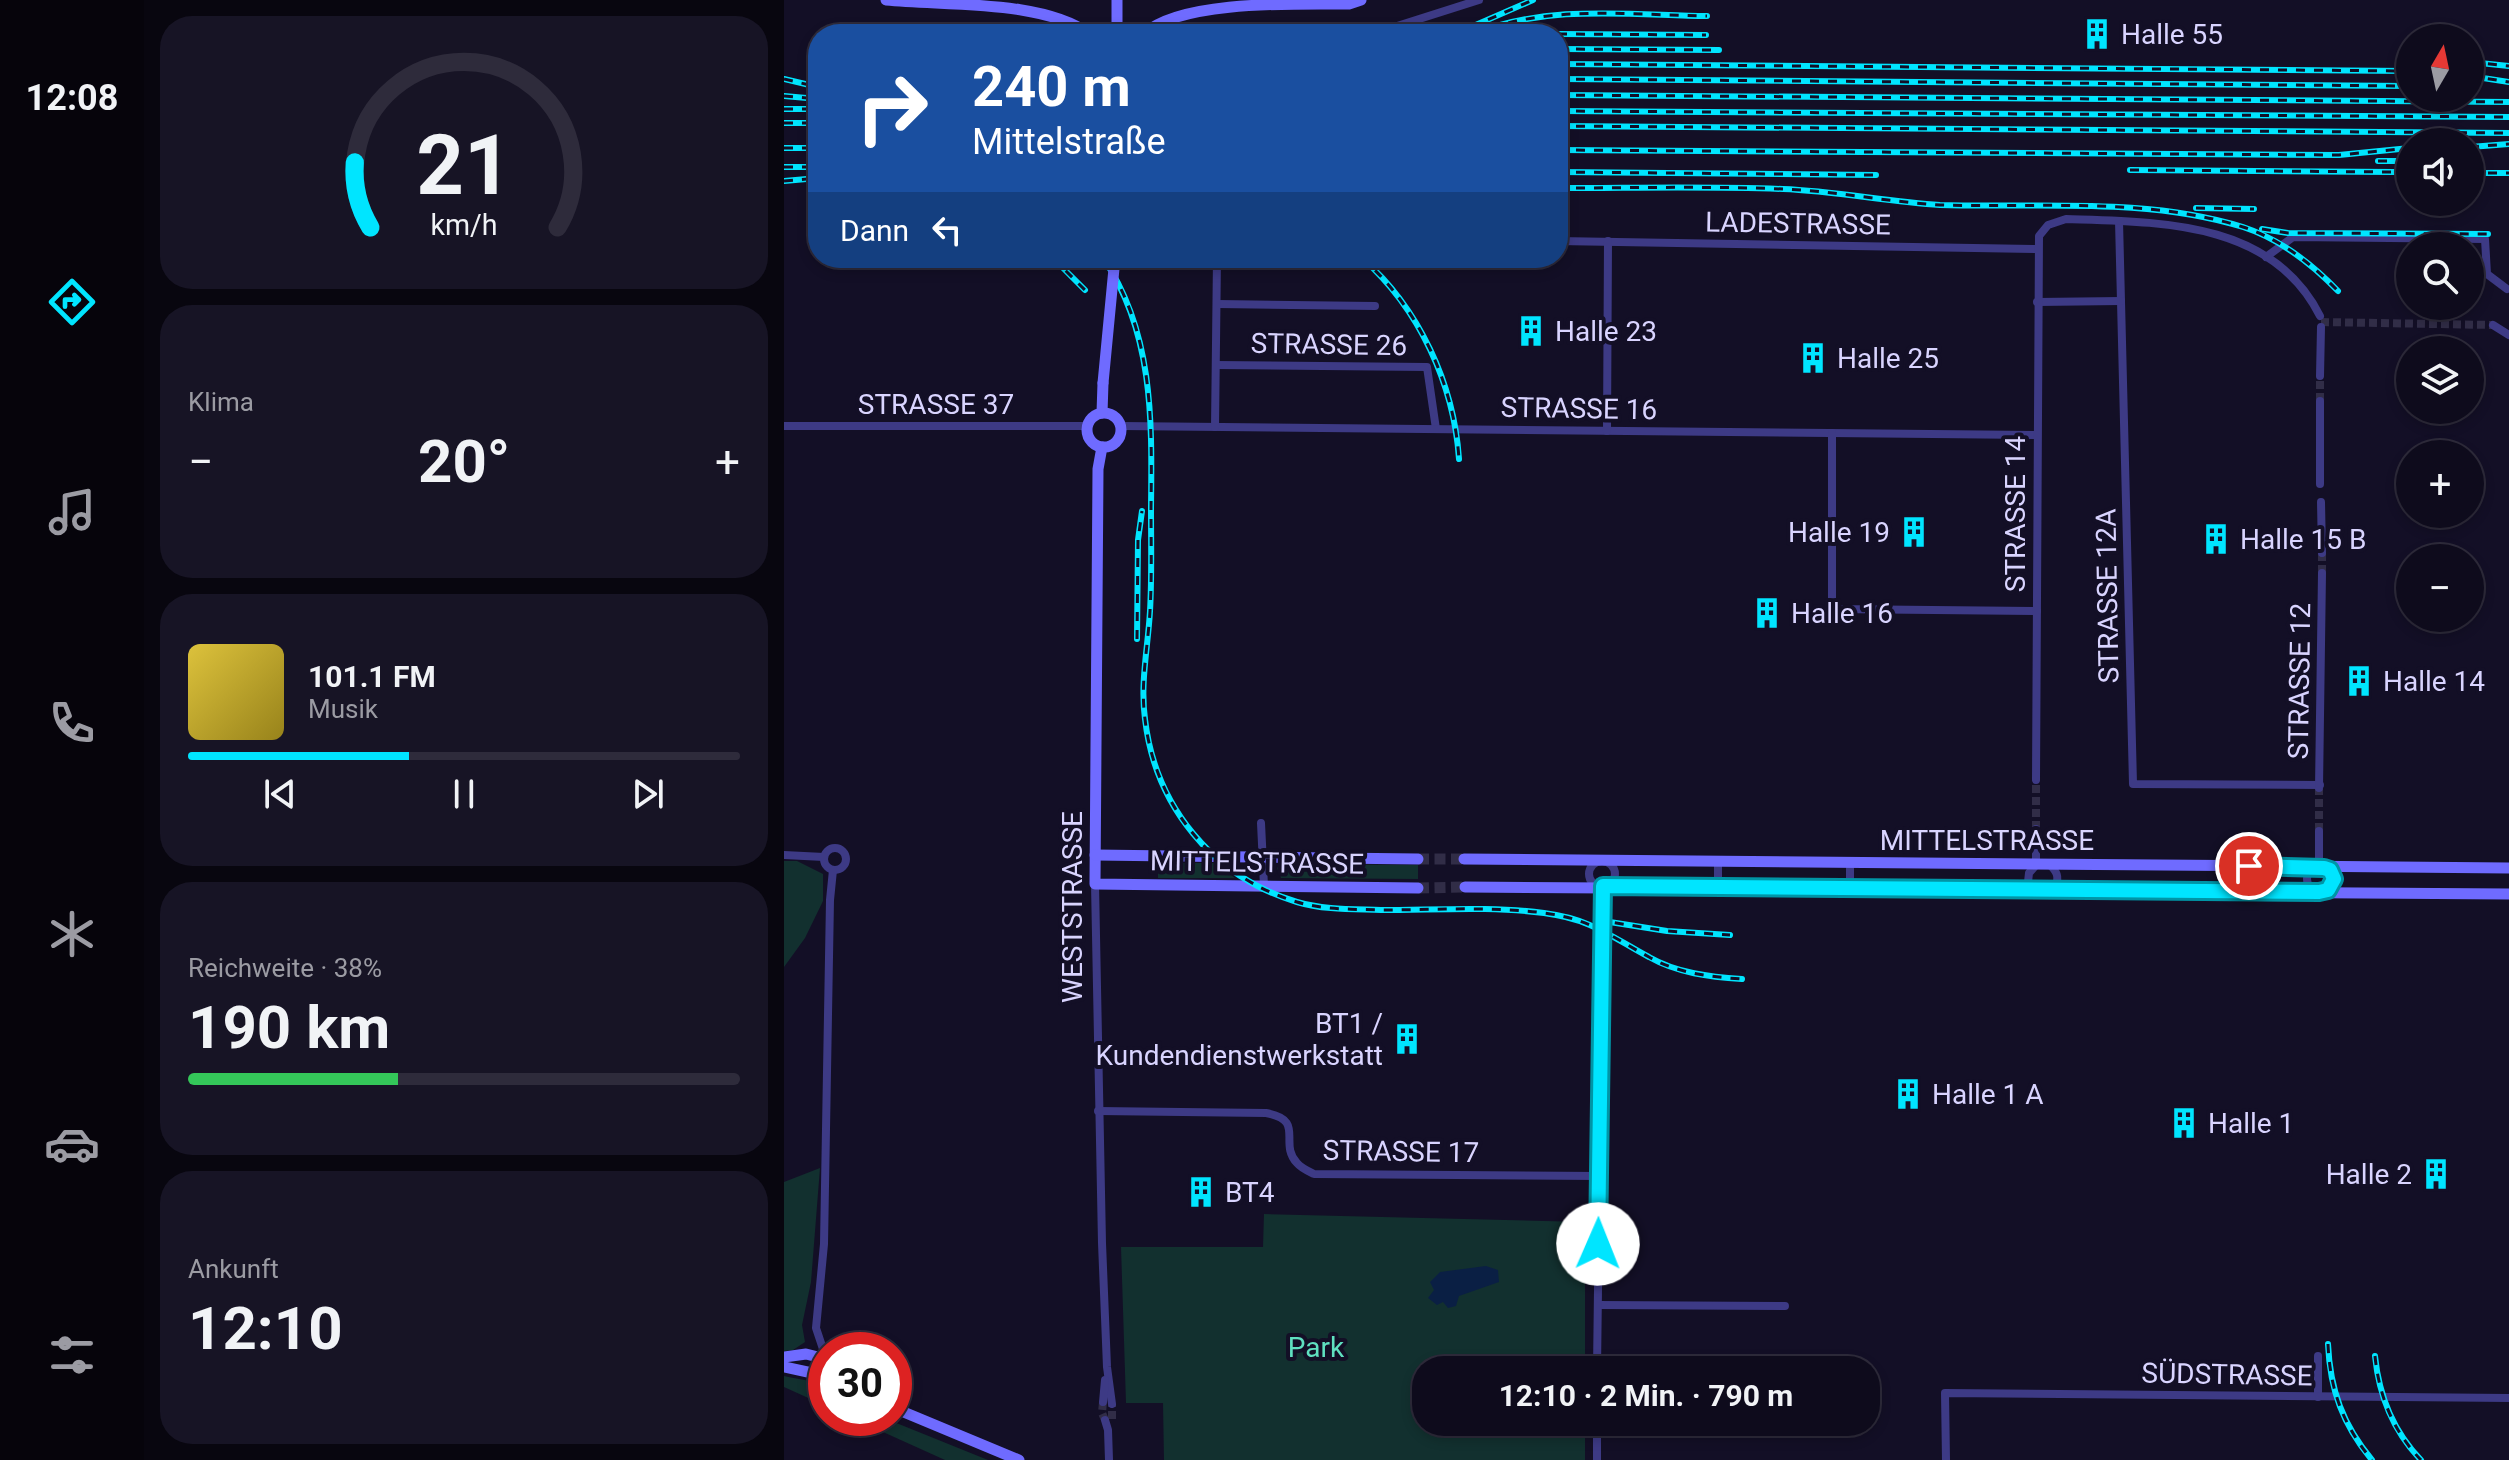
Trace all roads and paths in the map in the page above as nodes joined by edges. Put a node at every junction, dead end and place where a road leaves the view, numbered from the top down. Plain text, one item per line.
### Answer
1 (886, 0) edge
2 (1117, 0) edge
3 (1361, 0) edge
4 (1479, 0) edge
5 (943, 1) edge
6 (1077, 24) edge
7 (1117, 24) edge
8 (1157, 24) edge
9 (1403, 24) edge
10 (2119, 221) junction
11 (1568, 241) edge
12 (1608, 241) junction
13 (2038, 249) junction
14 (2266, 257) junction
15 (1114, 268) edge
16 (1217, 268) edge
17 (2507, 289) dead end
18 (2121, 301) junction
19 (2037, 302) junction
20 (1217, 304) junction
21 (1375, 306) dead end
22 (2320, 316) dead end
23 (2493, 325) tunnel mouth
24 (2321, 327) dead end
25 (2509, 335) edge
26 (1216, 365) junction
27 (2320, 376) tunnel mouth
28 (2320, 401) tunnel mouth
29 (1102, 413) junction
30 (784, 426) edge
31 (1087, 426) junction
32 (1121, 426) junction
33 (1215, 427) junction
34 (1436, 429) junction
35 (1607, 431) junction
36 (1832, 433) junction
37 (2037, 435) junction
38 (1102, 447) junction
39 (2320, 484) dead end
40 (2321, 502) dead end
41 (2322, 553) tunnel mouth
42 (2322, 573) tunnel mouth
43 (2037, 611) junction
44 (2036, 780) tunnel mouth
45 (2319, 787) joint
46 (1261, 823) dead end
47 (2036, 829) tunnel mouth
48 (2319, 831) tunnel mouth
49 (784, 855) edge
50 (1095, 855) junction
51 (824, 857) junction
52 (1264, 858) junction
53 (1418, 859) tunnel mouth
54 (1464, 859) tunnel mouth
55 (1601, 861) junction
56 (1718, 862) junction
57 (1850, 863) junction
58 (2036, 865) junction
59 (2050, 865) junction
60 (2319, 867) junction
61 (2509, 868) edge
62 (833, 870) junction
63 (1095, 884) junction
64 (1264, 886) junction
65 (1603, 886) junction
66 (1465, 887) tunnel mouth
67 (1718, 887) junction
68 (1418, 888) tunnel mouth
69 (1850, 888) junction
70 (2036, 890) junction
71 (2050, 890) junction
72 (2319, 892) junction
73 (2509, 894) edge
74 (1098, 1111) junction
75 (1599, 1176) junction
76 (1598, 1305) junction
77 (1785, 1306) dead end
78 (817, 1332) edge
79 (808, 1354) edge
80 (1597, 1356) edge
81 (2318, 1356) dead end
82 (784, 1357) edge
83 (784, 1367) edge
84 (808, 1372) edge
85 (2318, 1397) junction
86 (2509, 1398) edge
87 (1108, 1403) tunnel mouth
88 (912, 1415) edge
89 (1108, 1419) tunnel mouth
90 (1597, 1436) edge
91 (1019, 1460) edge
92 (1109, 1460) edge
93 (1597, 1460) edge
94 (1946, 1460) edge

1 - 5 street
2 - 7 street
3 - 8 street
4 - 9 street
5 - 6 street
10 - 13 street
10 - 14 street
10 - 18 street, STRASSE 12A
11 - 12 street, LADESTRASSE
12 - 13 street, LADESTRASSE
12 - 35 street
13 - 19 street, STRASSE 14
14 - 17 street
14 - 22 street
15 - 29 street, bridge
16 - 20 street
18 - 19 street
18 - 45 street, STRASSE 12A
19 - 37 street, STRASSE 14
20 - 21 street
20 - 26 street
23 - 25 street
24 - 27 street
26 - 33 street
26 - 34 street, STRASSE 26
28 - 39 street
29 - 31 street
29 - 32 street
30 - 31 street, STRASSE 37
31 - 38 street
32 - 33 street, STRASSE 16
32 - 38 street
33 - 34 street, STRASSE 16
34 - 35 street, STRASSE 16
35 - 36 street, STRASSE 16
36 - 37 street, STRASSE 16
36 - 43 street
37 - 43 street, STRASSE 14
38 - 50 street, WESTSTRASSE
40 - 41 street
42 - 45 street, STRASSE 12
43 - 44 street, STRASSE 14
46 - 52 street
47 - 58 street
48 - 60 street
49 - 51 street
50 - 52 street, MITTELSTRASSE
50 - 63 street, WESTSTRASSE
51 - 62 street
51 - 62 street
52 - 53 street, MITTELSTRASSE
52 - 64 street
54 - 55 street, MITTELSTRASSE
55 - 56 street, MITTELSTRASSE
55 - 65 street
55 - 65 street
56 - 57 street, MITTELSTRASSE
56 - 67 street
57 - 58 street, MITTELSTRASSE
57 - 69 street
58 - 59 street, MITTELSTRASSE
58 - 70 street
59 - 60 street, MITTELSTRASSE
59 - 71 street
60 - 61 street, MITTELSTRASSE
60 - 72 street
60 - 72 street
62 - 78 street
63 - 64 street, MITTELSTRASSE
63 - 74 street, WESTSTRASSE
64 - 68 street, MITTELSTRASSE
65 - 66 street, MITTELSTRASSE
65 - 67 street, MITTELSTRASSE
65 - 75 street
67 - 69 street, MITTELSTRASSE
69 - 70 street, MITTELSTRASSE
70 - 71 street, MITTELSTRASSE
71 - 72 street, MITTELSTRASSE
72 - 73 street, MITTELSTRASSE
74 - 75 street, STRASSE 17
74 - 87 street, WESTSTRASSE
75 - 76 street
76 - 77 street
76 - 80 street
79 - 82 street
81 - 85 street
83 - 84 street
85 - 86 street, SÜDSTRASSE
85 - 94 street, SÜDSTRASSE
88 - 91 street
89 - 92 street
90 - 93 street

